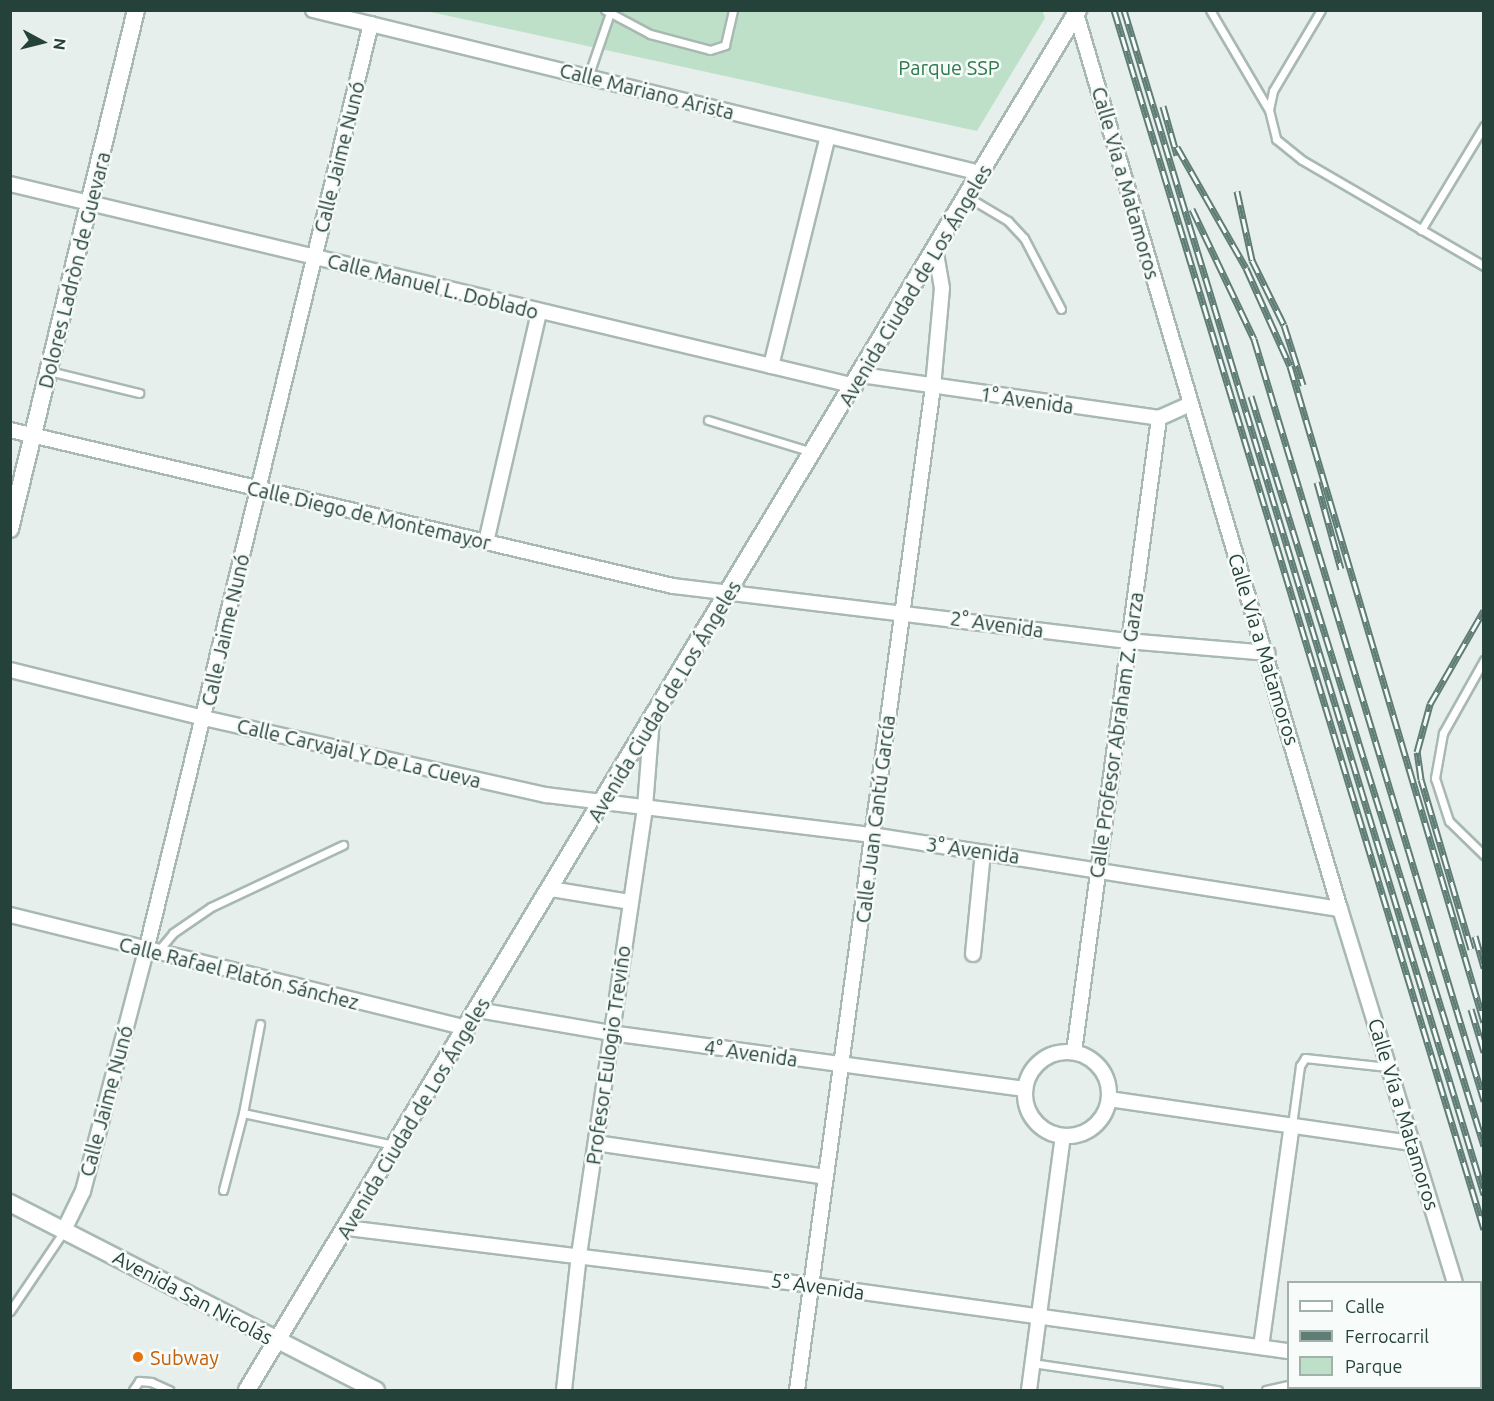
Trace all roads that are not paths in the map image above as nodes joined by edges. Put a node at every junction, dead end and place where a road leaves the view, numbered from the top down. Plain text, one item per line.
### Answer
1 (136, 10) edge
2 (313, 10) edge
3 (733, 10) edge
4 (1210, 10) edge
5 (1321, 10) edge
6 (609, 11) edge
7 (1077, 12) edge
8 (371, 24) junction
9 (588, 77) junction
10 (1269, 110) junction
11 (1484, 126) edge
12 (828, 136) junction
13 (980, 173) junction
14 (10, 184) edge
15 (966, 196) junction
16 (90, 204) junction
17 (1421, 230) junction
18 (935, 248) junction
19 (314, 257) junction
20 (1484, 266) edge
21 (1061, 309) dead end
22 (539, 313) junction
23 (771, 366) junction
24 (49, 371) junction
25 (858, 381) junction
26 (933, 387) junction
27 (139, 393) dead end
28 (1190, 404) junction
29 (1159, 418) junction
30 (708, 420) dead end
31 (10, 430) edge
32 (33, 436) junction
33 (814, 453) junction
34 (259, 489) junction
35 (10, 529) edge
36 (486, 542) junction
37 (728, 592) junction
38 (903, 611) junction
39 (1128, 641) junction
40 (1267, 654) junction
41 (1484, 660) edge
42 (10, 670) edge
43 (204, 718) junction
44 (652, 719) junction
45 (605, 799) junction
46 (645, 807) junction
47 (872, 835) junction
48 (343, 845) dead end
49 (983, 852) junction
50 (1484, 855) edge
51 (1098, 868) junction
52 (552, 889) junction
53 (630, 902) junction
54 (1340, 909) junction
55 (10, 915) edge
56 (151, 952) junction
57 (973, 954) dead end
58 (478, 1010) junction
59 (260, 1024) dead end
60 (467, 1028) junction
61 (611, 1033) junction
62 (1074, 1052) junction
63 (843, 1066) junction
64 (1390, 1067) junction
65 (1025, 1089) junction
66 (1109, 1099) junction
67 (243, 1113) junction
68 (1292, 1125) junction
69 (1063, 1136) junction
70 (596, 1143) junction
71 (1412, 1143) junction
72 (396, 1145) junction
73 (826, 1177) junction
74 (223, 1190) dead end
75 (10, 1203) edge
76 (347, 1228) junction
77 (64, 1230) junction
78 (579, 1255) junction
79 (1455, 1281) edge
80 (812, 1285) junction
81 (10, 1311) edge
82 (1038, 1318) junction
83 (278, 1341) junction
84 (1261, 1347) junction
85 (1287, 1351) edge
86 (1032, 1363) junction
87 (1287, 1385) edge
88 (133, 1390) edge
89 (169, 1390) edge
90 (247, 1390) edge
91 (376, 1390) edge
92 (564, 1390) edge
93 (797, 1390) edge
94 (1029, 1390) edge
95 (1218, 1390) edge
96 (1266, 1390) edge

1 - 16 street, Dolores Ladròn de Guevara
2 - 8 street, Calle Mariano Arista
3 - 6 lane
4 - 10 lane
5 - 10 lane
6 - 9 lane
7 - 13 street, Avenida Ciudad de Los Ángeles
7 - 28 street, Calle Vía a Matamoros
8 - 9 street, Calle Mariano Arista
8 - 19 street, Calle Jaime Nunó
9 - 12 street, Calle Mariano Arista
10 - 17 lane
11 - 17 lane
12 - 13 street, Calle Mariano Arista
12 - 23 street
13 - 15 street, Avenida Ciudad de Los Ángeles
14 - 16 street, Calle Manuel L. Doblado
15 - 18 street, Avenida Ciudad de Los Ángeles
15 - 21 lane
16 - 19 street, Calle Manuel L. Doblado
16 - 24 street, Dolores Ladròn de Guevara
17 - 20 lane
18 - 25 street, Avenida Ciudad de Los Ángeles
18 - 26 street, Calle Juan Cantú García
19 - 22 street, Calle Manuel L. Doblado
19 - 34 street, Calle Jaime Nunó
22 - 23 street, Calle Manuel L. Doblado
22 - 36 street
23 - 25 street, Calle Manuel L. Doblado
24 - 27 lane
24 - 32 street, Dolores Ladròn de Guevara
25 - 26 street, 1° Avenida
25 - 33 street, Avenida Ciudad de Los Ángeles
26 - 29 street, 1° Avenida
26 - 38 street, Calle Juan Cantú García
28 - 29 street
28 - 40 street, Calle Vía a Matamoros
29 - 39 street, Calle Profesor Abraham Z. Garza
30 - 33 lane
31 - 32 street, Calle Diego de Montemayor
32 - 34 street, Calle Diego de Montemayor
32 - 35 street, Dolores Ladròn de Guevara
33 - 37 street, Avenida Ciudad de Los Ángeles
34 - 36 street, Calle Diego de Montemayor
34 - 43 street, Calle Jaime Nunó
36 - 37 street, Calle Diego de Montemayor
37 - 38 street, 2° Avenida
37 - 44 street, Avenida Ciudad de Los Ángeles
38 - 39 street, 2° Avenida
38 - 47 street, Calle Juan Cantú García
39 - 40 street, 2° Avenida
39 - 51 street, Calle Profesor Abraham Z. Garza
40 - 54 street, Calle Vía a Matamoros
41 - 50 lane
42 - 43 street, Calle Carvajal Y De La Cueva
43 - 45 street, Calle Carvajal Y De La Cueva
43 - 56 street, Calle Jaime Nunó
44 - 45 street, Avenida Ciudad de Los Ángeles
44 - 46 street, Profesor Eulogio Treviño
45 - 46 street, 3° Avenida
45 - 52 street, Avenida Ciudad de Los Ángeles
46 - 47 street, 3° Avenida
46 - 53 street, Profesor Eulogio Treviño
47 - 49 street, 3° Avenida
47 - 63 street, Calle Juan Cantú García
48 - 56 lane
49 - 51 street, 3° Avenida
49 - 57 street
51 - 54 street, 3° Avenida
51 - 62 street, Calle Profesor Abraham Z. Garza
52 - 53 street
52 - 58 street, Avenida Ciudad de Los Ángeles
53 - 61 street, Profesor Eulogio Treviño
54 - 64 street, Calle Vía a Matamoros
55 - 56 street, Calle Rafael Platón Sánchez
56 - 60 street, Calle Rafael Platón Sánchez
56 - 77 street, Calle Jaime Nunó
58 - 60 street, Avenida Ciudad de Los Ángeles
58 - 61 street, 4° Avenida
59 - 67 lane
60 - 72 street, Avenida Ciudad de Los Ángeles
61 - 63 street, 4° Avenida
61 - 70 street, Profesor Eulogio Treviño
62 - 65 street
62 - 66 street
63 - 65 street, 4° Avenida
63 - 73 street, Calle Juan Cantú García
64 - 68 lane
64 - 71 street, Calle Vía a Matamoros
65 - 69 street
66 - 68 street
66 - 69 street
67 - 72 lane
67 - 74 lane
68 - 71 street
68 - 84 street
69 - 82 street
70 - 73 street
70 - 78 street, Profesor Eulogio Treviño
71 - 79 street, Calle Vía a Matamoros
72 - 76 street, Avenida Ciudad de Los Ángeles
73 - 80 street, Calle Juan Cantú García
75 - 77 street, Avenida San Nicolás
76 - 78 street, 5° Avenida
76 - 83 street, Avenida Ciudad de Los Ángeles
77 - 81 lane
77 - 83 street, Avenida San Nicolás
78 - 80 street, 5° Avenida
78 - 92 street, Profesor Eulogio Treviño
80 - 82 street, 5° Avenida
80 - 93 street, Calle Juan Cantú García
82 - 84 street, 5° Avenida
82 - 86 street
83 - 90 street, Avenida Ciudad de Los Ángeles
83 - 91 street, Avenida San Nicolás
84 - 85 street, 5° Avenida
86 - 94 street
86 - 95 lane
87 - 96 lane
88 - 89 lane

